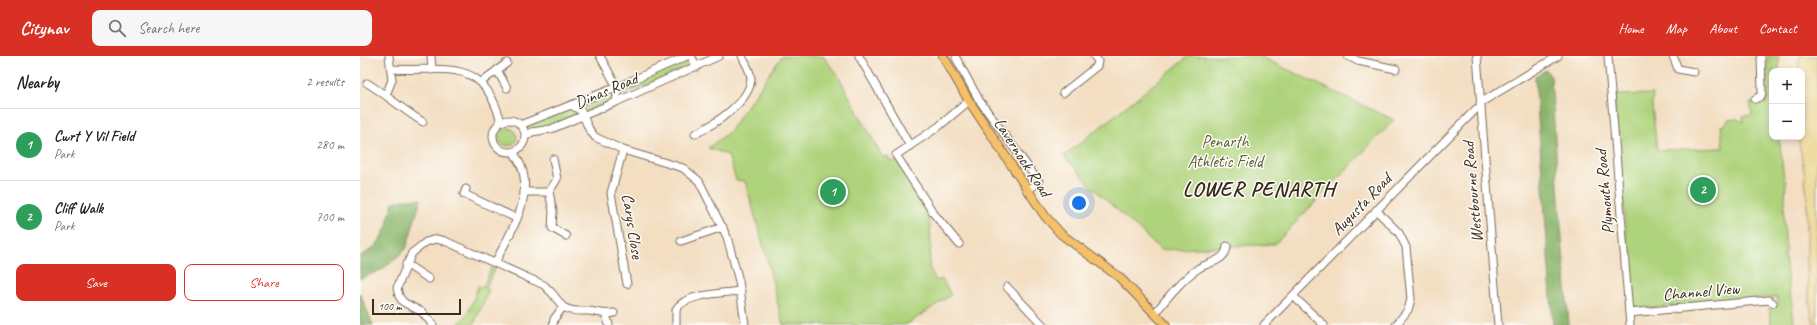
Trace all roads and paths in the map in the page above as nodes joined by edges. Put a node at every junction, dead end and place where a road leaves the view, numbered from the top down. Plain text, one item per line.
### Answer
1 (389, 56) edge
2 (431, 56) edge
3 (600, 56) edge
4 (687, 56) edge
5 (691, 56) edge
6 (719, 56) edge
7 (742, 56) edge
8 (859, 56) edge
9 (1094, 56) edge
10 (1348, 56) edge
11 (1477, 56) edge
12 (1608, 56) edge
13 (1674, 56) edge
14 (1761, 56) edge
15 (957, 57) edge
16 (1555, 58) edge
17 (945, 60) edge
18 (507, 63) dead end
19 (696, 67) junction
20 (392, 69) junction
21 (1396, 69) dead end
22 (432, 70) junction
23 (497, 70) junction
24 (1694, 72) dead end
25 (481, 82) junction
26 (367, 83) dead end
27 (617, 87) junction
28 (507, 88) dead end
29 (1063, 93) dead end
30 (386, 95) junction
31 (1755, 98) dead end
32 (968, 101) junction
33 (616, 102) junction
34 (571, 105) junction
35 (1481, 106) junction
36 (583, 116) junction
37 (423, 122) dead end
38 (501, 122) junction
39 (520, 125) junction
40 (695, 134) dead end
41 (525, 137) junction
42 (910, 146) junction
43 (623, 150) junction
44 (514, 152) junction
45 (553, 159) dead end
46 (466, 189) dead end
47 (1027, 191) junction
48 (524, 192) junction
49 (550, 192) junction
50 (1376, 210) junction
51 (516, 218) junction
52 (723, 227) junction
53 (566, 236) dead end
54 (681, 241) dead end
55 (959, 244) dead end
56 (1227, 246) dead end
57 (495, 263) junction
58 (406, 264) junction
59 (429, 279) dead end
60 (627, 284) dead end
61 (1007, 287) dead end
62 (741, 291) junction
63 (1293, 296) junction
64 (1774, 303) dead end
65 (563, 307) junction
66 (614, 313) dead end
67 (1155, 313) junction
68 (1629, 313) junction
69 (606, 314) junction
70 (1041, 324) edge
71 (433, 325) edge
72 (553, 325) edge
73 (608, 325) edge
74 (676, 325) edge
75 (744, 325) edge
76 (1166, 325) edge
77 (1264, 325) edge
78 (1324, 325) edge
79 (1396, 325) edge
80 (1498, 325) edge
81 (1630, 325) edge

1 - 20 street
2 - 22 street
3 - 27 street
4 - 27 street, Dinas Road
5 - 19 street
6 - 19 street, Dinas Road
7 - 40 street
8 - 42 street
9 - 29 street
10 - 21 street
11 - 35 street, Westbourne Road
12 - 68 street, Plymouth Road
13 - 24 street
14 - 31 street
15 - 17 street
15 - 47 street
16 - 35 street, Augusta Road
17 - 32 main road, Lavernock Road
18 - 23 street
19 - 33 street, Dinas Road
20 - 22 street
20 - 30 street
22 - 25 street
23 - 25 street
23 - 28 street
25 - 38 street
26 - 30 street
27 - 33 street
27 - 34 street, Dinas Road
30 - 37 street
32 - 42 street
32 - 47 main road, Lavernock Road
33 - 36 street, Dinas Road
34 - 36 street
34 - 39 street, Dinas Road
35 - 50 street, Augusta Road
35 - 80 street, Westbourne Road
36 - 41 street, Dinas Road
36 - 43 street
38 - 39 street
38 - 44 street
39 - 41 street
41 - 44 street
42 - 55 street
43 - 52 street
43 - 60 street, Carys Close
44 - 48 street
45 - 49 street
46 - 51 street
47 - 67 main road, Lavernock Road
48 - 49 street
48 - 51 street
49 - 53 street
50 - 63 street, Augusta Road
50 - 79 street
51 - 57 street
52 - 54 street
52 - 62 street
56 - 67 street
57 - 58 street
57 - 65 street
58 - 59 street
58 - 71 street
61 - 70 street
62 - 74 street
62 - 75 street
63 - 77 street, Augusta Road
63 - 78 street
64 - 68 street, Channel View
65 - 69 street
65 - 72 street
66 - 69 street
67 - 76 main road, Lavernock Road
68 - 81 street, Plymouth Road
69 - 73 street

